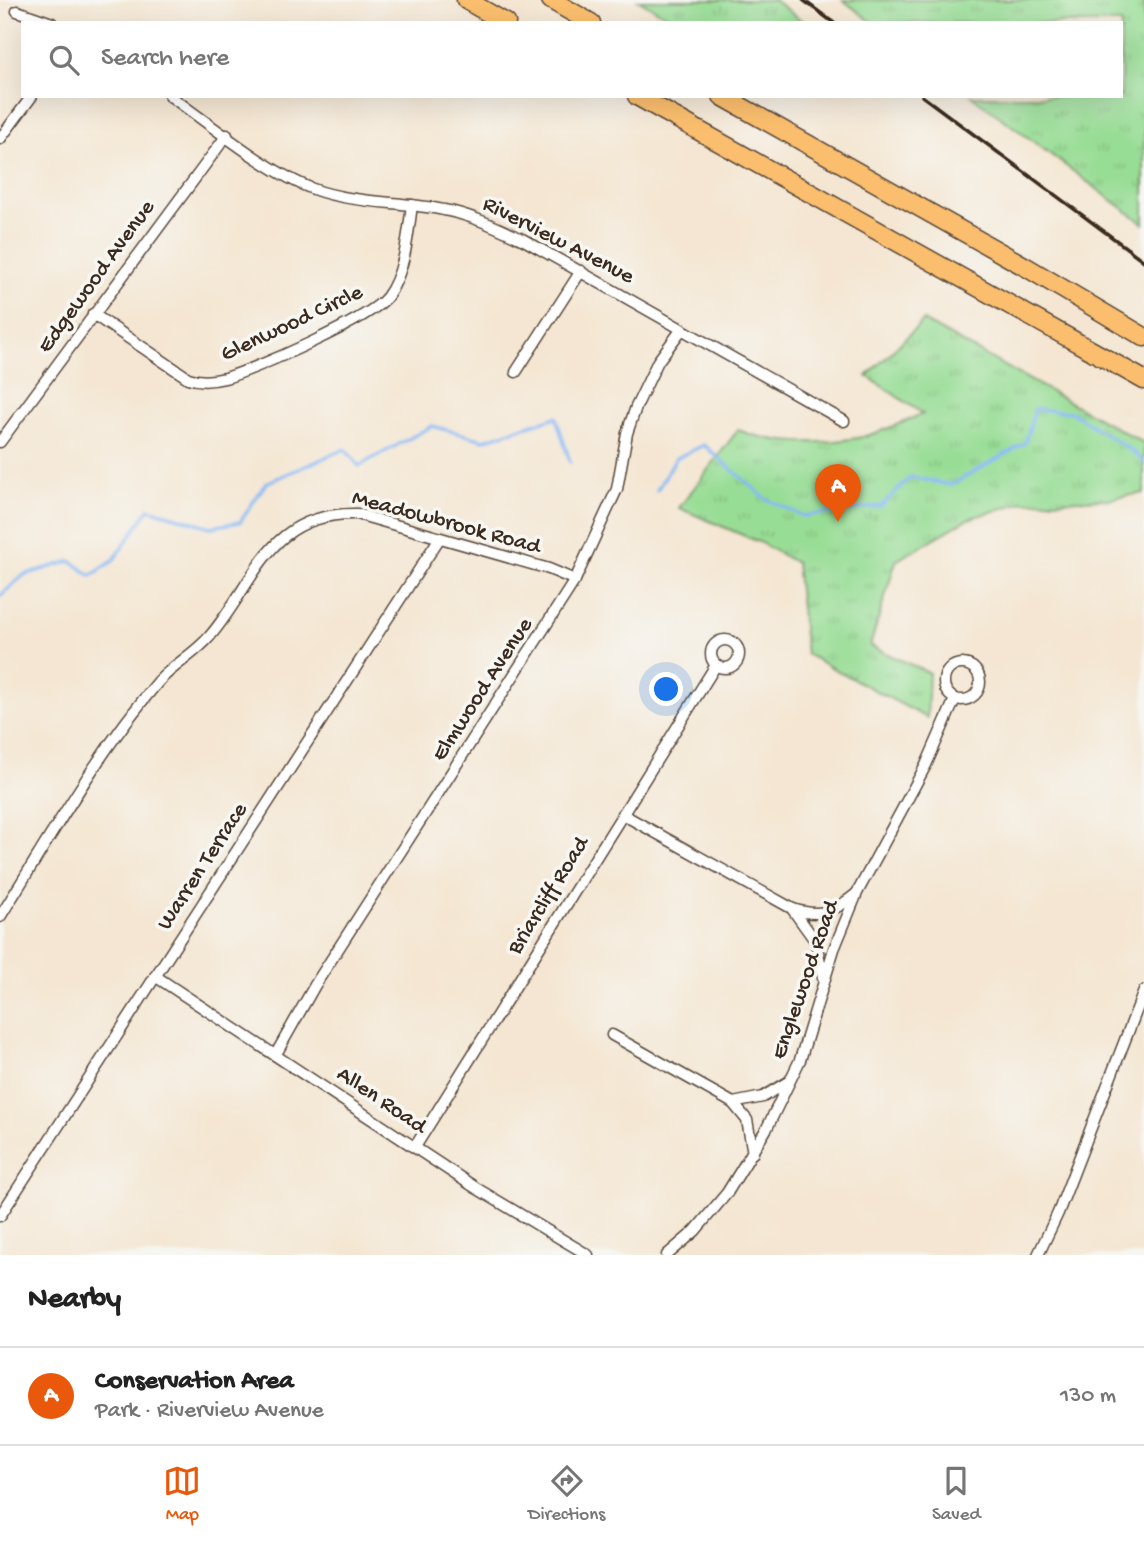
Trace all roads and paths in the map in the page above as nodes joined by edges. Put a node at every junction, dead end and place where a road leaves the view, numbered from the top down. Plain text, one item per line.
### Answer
1 (466, 0) edge
2 (551, 0) edge
3 (17, 11) dead end
4 (46, 21) edge
5 (503, 21) edge
6 (588, 21) edge
7 (31, 98) edge
8 (173, 98) edge
9 (641, 98) edge
10 (726, 98) edge
11 (227, 135) junction
12 (0, 139) edge
13 (412, 205) junction
14 (581, 271) junction
15 (93, 314) junction
16 (682, 329) junction
17 (1144, 337) edge
18 (516, 372) dead end
19 (1144, 380) edge
20 (844, 421) dead end
21 (0, 442) edge
22 (439, 539) junction
23 (575, 580) junction
24 (716, 665) dead end
25 (955, 699) dead end
26 (622, 814) junction
27 (857, 893) junction
28 (793, 909) junction
29 (0, 917) edge
30 (155, 976) junction
31 (823, 988) junction
32 (1144, 991) edge
33 (612, 1035) dead end
34 (276, 1054) junction
35 (791, 1080) junction
36 (733, 1104) junction
37 (415, 1147) junction
38 (753, 1155) junction
39 (0, 1216) edge
40 (670, 1251) edge
41 (588, 1255) edge
42 (657, 1255) edge
43 (1038, 1255) edge

1 - 5 highway
2 - 6 highway
3 - 4 street
7 - 12 street
8 - 11 street, Riverview Avenue
9 - 19 highway
10 - 17 highway
11 - 13 street, Riverview Avenue
11 - 15 street, Edgewood Avenue
13 - 14 street, Riverview Avenue
13 - 15 street, Glenwood Circle
14 - 16 street, Riverview Avenue
14 - 18 street
15 - 21 street, Edgewood Avenue
16 - 20 street, Riverview Avenue
16 - 23 street, Elmwood Avenue
22 - 23 street, Meadowbrook Road
22 - 29 street, Meadowbrook Road
22 - 30 street, Warren Terrace
23 - 34 street, Elmwood Avenue
24 - 26 street, Briarcliff Road
25 - 27 street, Englewood Road
26 - 28 street
26 - 37 street, Briarcliff Road
27 - 28 street
27 - 31 street, Englewood Road
28 - 31 street
30 - 34 street, Allen Road
30 - 39 street, Warren Terrace
31 - 35 street, Englewood Road
32 - 43 street
33 - 36 street
34 - 37 street, Allen Road
35 - 36 street
35 - 38 street, Englewood Road
36 - 38 street
37 - 41 street, Allen Road
38 - 40 street, Englewood Road
40 - 42 street

